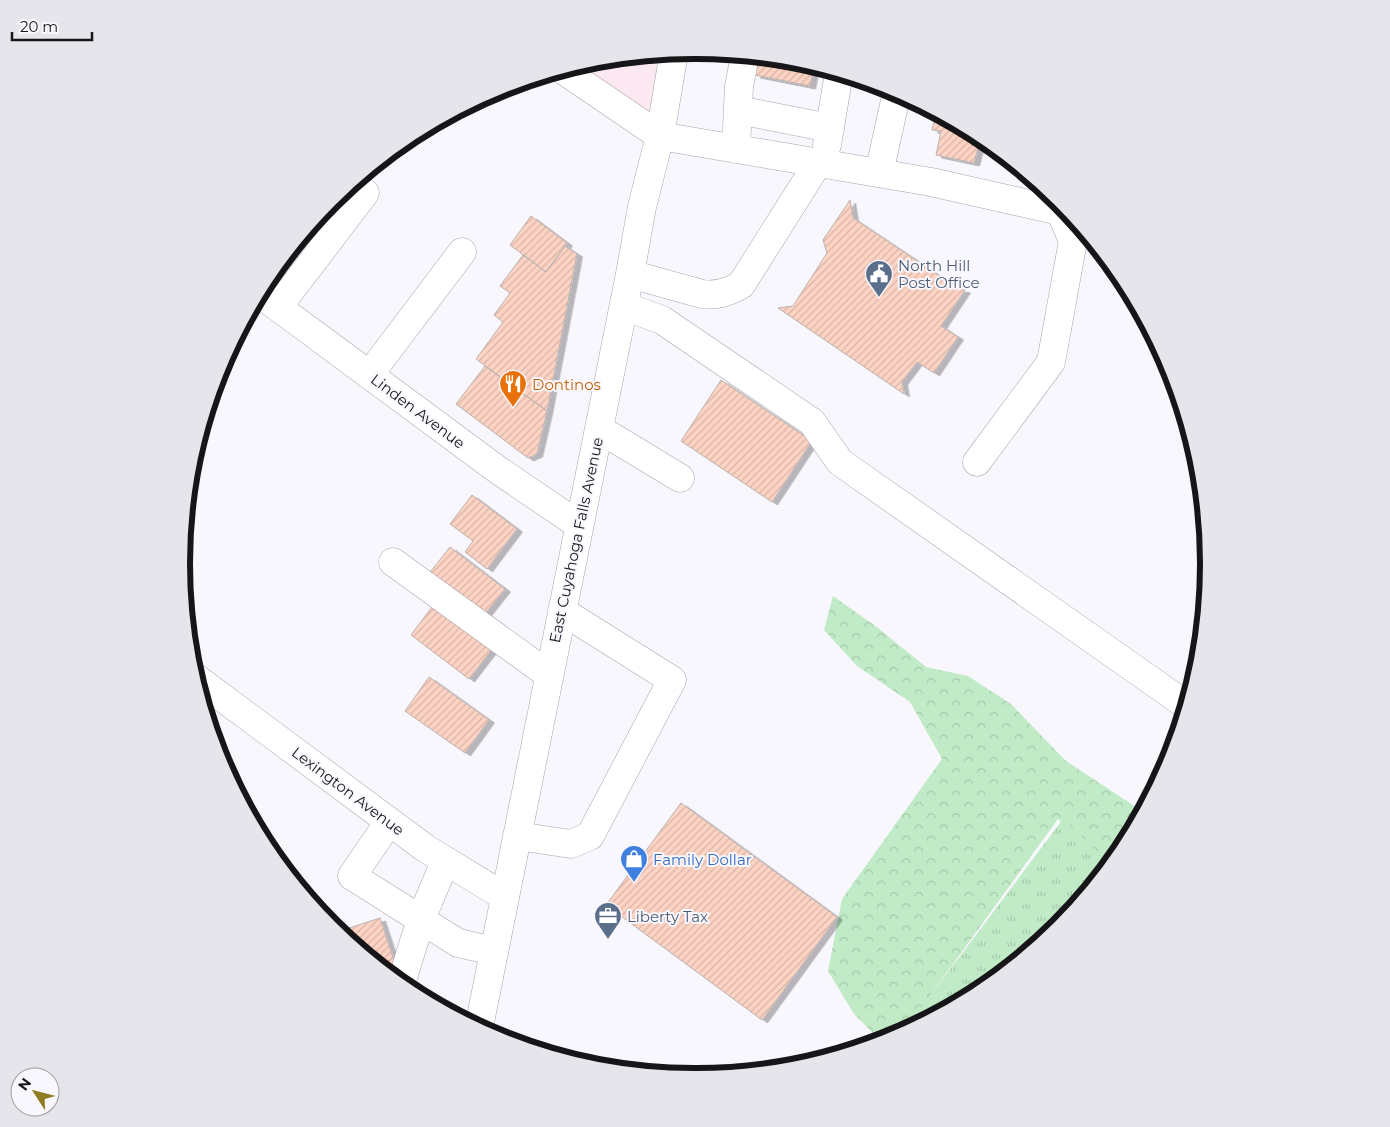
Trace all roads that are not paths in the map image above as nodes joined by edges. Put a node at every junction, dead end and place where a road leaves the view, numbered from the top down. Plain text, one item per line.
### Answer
1 (673, 60) edge
2 (744, 61) edge
3 (570, 75) edge
4 (838, 80) edge
5 (895, 100) edge
6 (738, 110) junction
7 (830, 128) junction
8 (660, 136) junction
9 (736, 149) junction
10 (821, 164) junction
11 (879, 173) junction
12 (365, 193) dead end
13 (1054, 209) edge
14 (1068, 225) edge
15 (462, 252) dead end
16 (630, 274) junction
17 (269, 300) edge
18 (624, 306) junction
19 (369, 375) junction
20 (599, 429) junction
21 (977, 462) dead end
22 (680, 478) dead end
23 (579, 525) junction
24 (392, 562) dead end
25 (562, 611) junction
26 (549, 675) junction
27 (205, 685) edge
28 (1181, 701) edge
29 (389, 822) junction
30 (517, 836) junction
31 (445, 862) junction
32 (505, 897) junction
33 (421, 919) junction
34 (494, 951) junction
35 (404, 975) edge
36 (480, 1020) edge

1 - 8 street, East Cuyahoga Falls Avenue
2 - 6 street
3 - 8 street
4 - 7 street
5 - 11 street
6 - 7 street
6 - 9 street
7 - 10 street
8 - 9 street
8 - 16 street, East Cuyahoga Falls Avenue
9 - 10 street
10 - 11 street
10 - 16 street
11 - 13 street
12 - 17 street
14 - 21 street
15 - 19 street
16 - 18 street, East Cuyahoga Falls Avenue
17 - 19 street, Linden Avenue
18 - 20 street, East Cuyahoga Falls Avenue
18 - 28 street
19 - 23 street, Linden Avenue
20 - 22 street
20 - 23 street, East Cuyahoga Falls Avenue
23 - 25 street, East Cuyahoga Falls Avenue
24 - 26 street
25 - 26 street, East Cuyahoga Falls Avenue
25 - 30 street
26 - 30 street, East Cuyahoga Falls Avenue
27 - 29 street, Lexington Avenue
29 - 31 street, Lexington Avenue
29 - 33 street
30 - 32 street, East Cuyahoga Falls Avenue
31 - 32 street, Lexington Avenue
31 - 33 street
32 - 34 street, East Cuyahoga Falls Avenue
33 - 34 street
33 - 35 street
34 - 36 street, East Cuyahoga Falls Avenue

